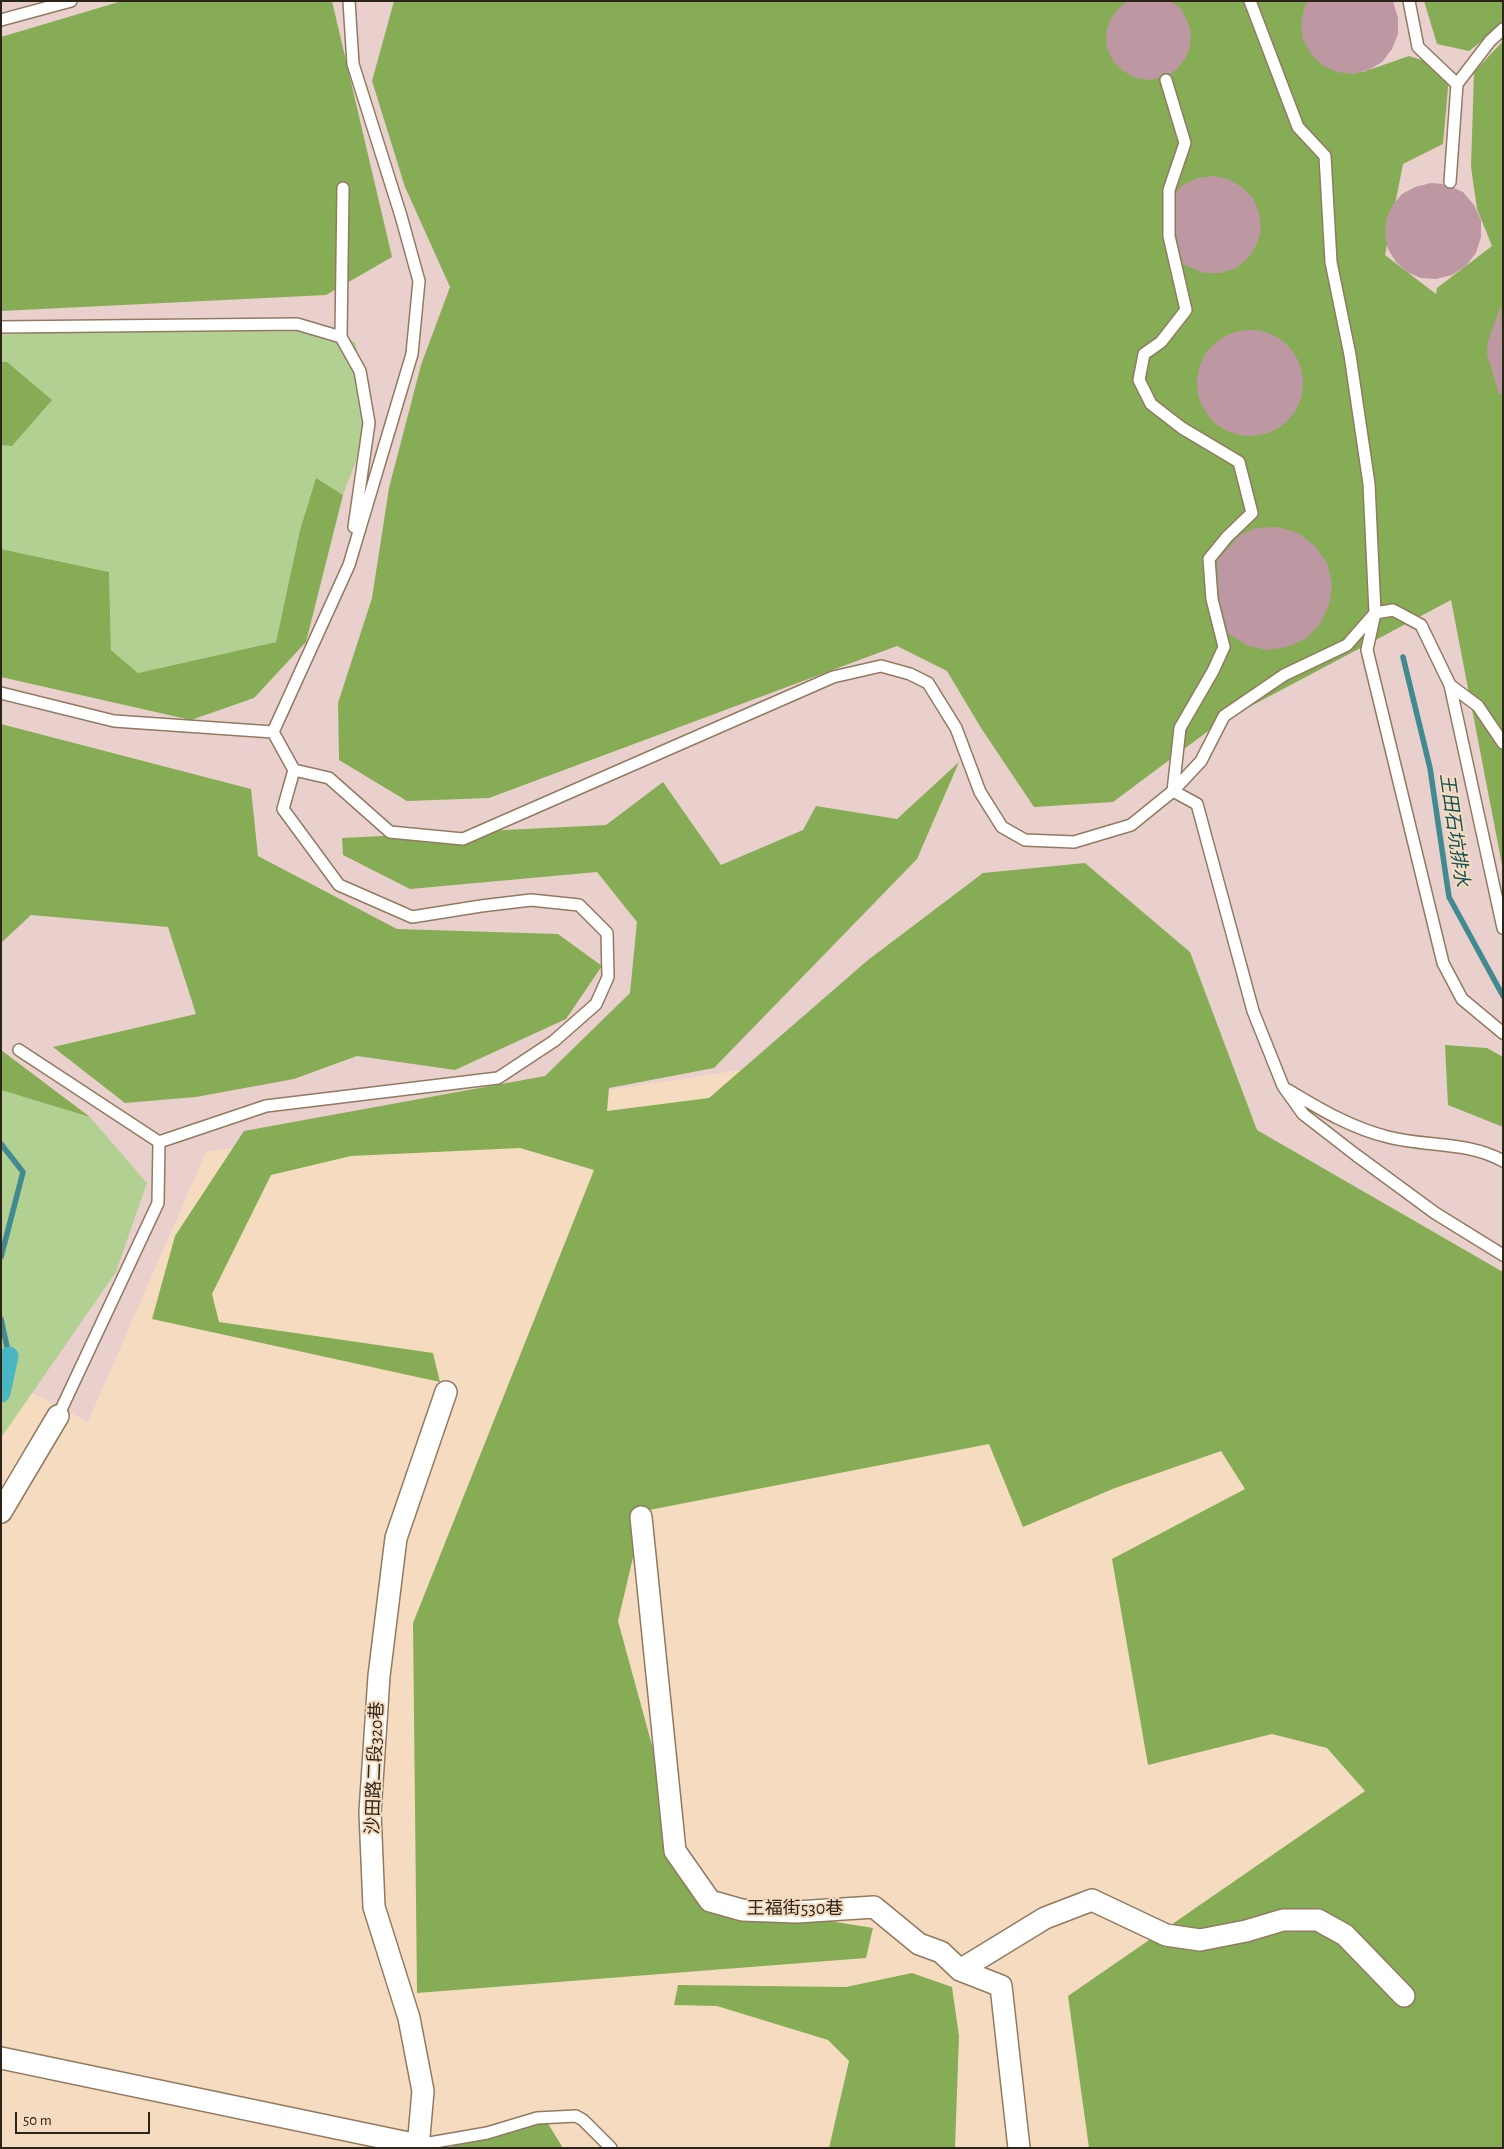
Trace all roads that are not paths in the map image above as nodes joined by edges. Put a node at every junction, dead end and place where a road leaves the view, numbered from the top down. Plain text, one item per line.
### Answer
1 (71, 1) edge
2 (349, 1) edge
3 (1250, 1) edge
4 (1409, 1) edge
5 (1, 20) edge
6 (1503, 29) edge
7 (1166, 80) dead end
8 (1457, 84) junction
9 (1450, 182) dead end
10 (344, 188) dead end
11 (1, 327) edge
12 (341, 338) junction
13 (349, 565) junction
14 (1375, 613) junction
15 (1450, 685) junction
16 (1, 693) edge
17 (273, 732) junction
18 (1503, 743) edge
19 (294, 770) junction
20 (1174, 791) junction
21 (1503, 928) edge
22 (1503, 1033) edge
23 (19, 1050) dead end
24 (1283, 1086) junction
25 (159, 1142) junction
26 (1503, 1162) edge
27 (1503, 1255) edge
28 (446, 1392) dead end
29 (58, 1416) joint
30 (1, 1512) edge
31 (640, 1517) dead end
32 (960, 1970) junction
33 (1404, 1996) dead end
34 (1, 2058) edge
35 (418, 2147) edge
36 (611, 2148) edge
37 (1019, 2148) edge

1 - 5 lane
2 - 13 lane
3 - 14 lane
4 - 8 lane
6 - 8 lane
7 - 20 lane
8 - 9 lane
10 - 12 lane
11 - 12 lane
12 - 13 lane
13 - 17 lane
14 - 15 lane
14 - 20 lane
14 - 22 lane
15 - 18 lane
15 - 21 lane
16 - 17 lane
17 - 19 lane
19 - 20 lane
19 - 25 lane
20 - 24 lane
23 - 25 lane
24 - 26 lane
24 - 27 lane
25 - 29 lane
28 - 35 street, 沙田路二段320巷
29 - 30 street
31 - 32 street, 王福街530巷
32 - 33 street
32 - 37 street, 王福街530巷
34 - 35 street
35 - 36 lane

